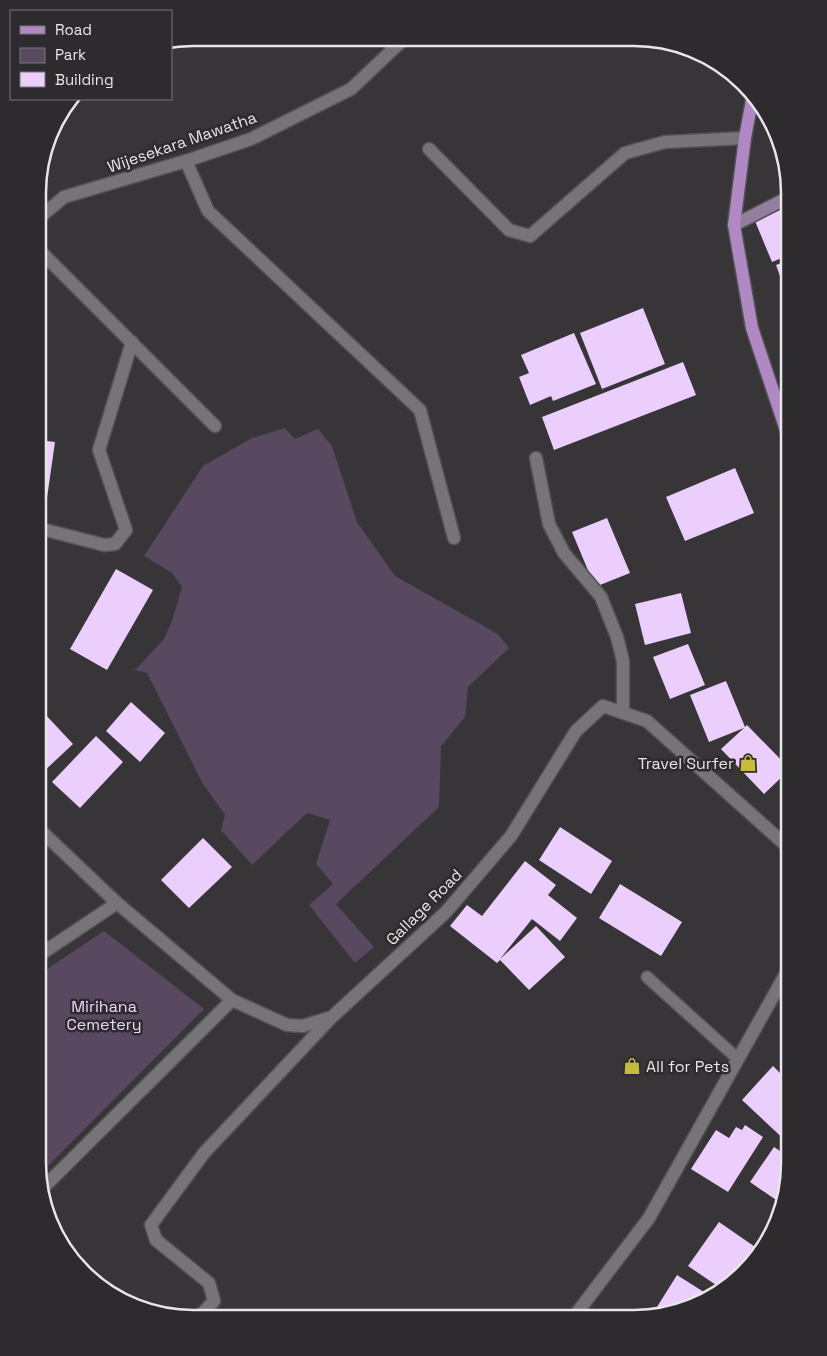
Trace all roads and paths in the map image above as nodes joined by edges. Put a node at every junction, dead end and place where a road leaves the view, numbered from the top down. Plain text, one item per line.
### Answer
1 (396, 47) edge
2 (751, 105) edge
3 (745, 138) junction
4 (429, 149) dead end
5 (186, 161) junction
6 (781, 202) edge
7 (46, 212) edge
8 (734, 225) junction
9 (46, 257) edge
10 (132, 342) junction
11 (781, 414) edge
12 (215, 426) dead end
13 (536, 458) dead end
14 (46, 530) edge
15 (454, 538) dead end
16 (623, 713) junction
17 (46, 836) edge
18 (780, 840) edge
19 (117, 903) junction
20 (46, 951) edge
21 (647, 976) dead end
22 (780, 984) edge
23 (232, 1000) junction
24 (332, 1017) junction
25 (738, 1059) junction
26 (48, 1182) edge
27 (206, 1310) edge
28 (578, 1310) edge

1 - 5 street, Wijesekara Mawatha
2 - 3 main road
3 - 4 street
3 - 8 main road
5 - 7 street, Wijesekara Mawatha
5 - 15 street
6 - 8 main road
8 - 11 main road
9 - 10 street
10 - 12 street
10 - 14 street
13 - 16 street
16 - 18 street, Gallage Road
16 - 24 street, Gallage Road
17 - 19 street, Gallage Road
19 - 20 street
19 - 23 street, Gallage Road
21 - 25 lane
22 - 25 street
23 - 24 street, Gallage Road
23 - 26 street
24 - 27 street
25 - 28 street

